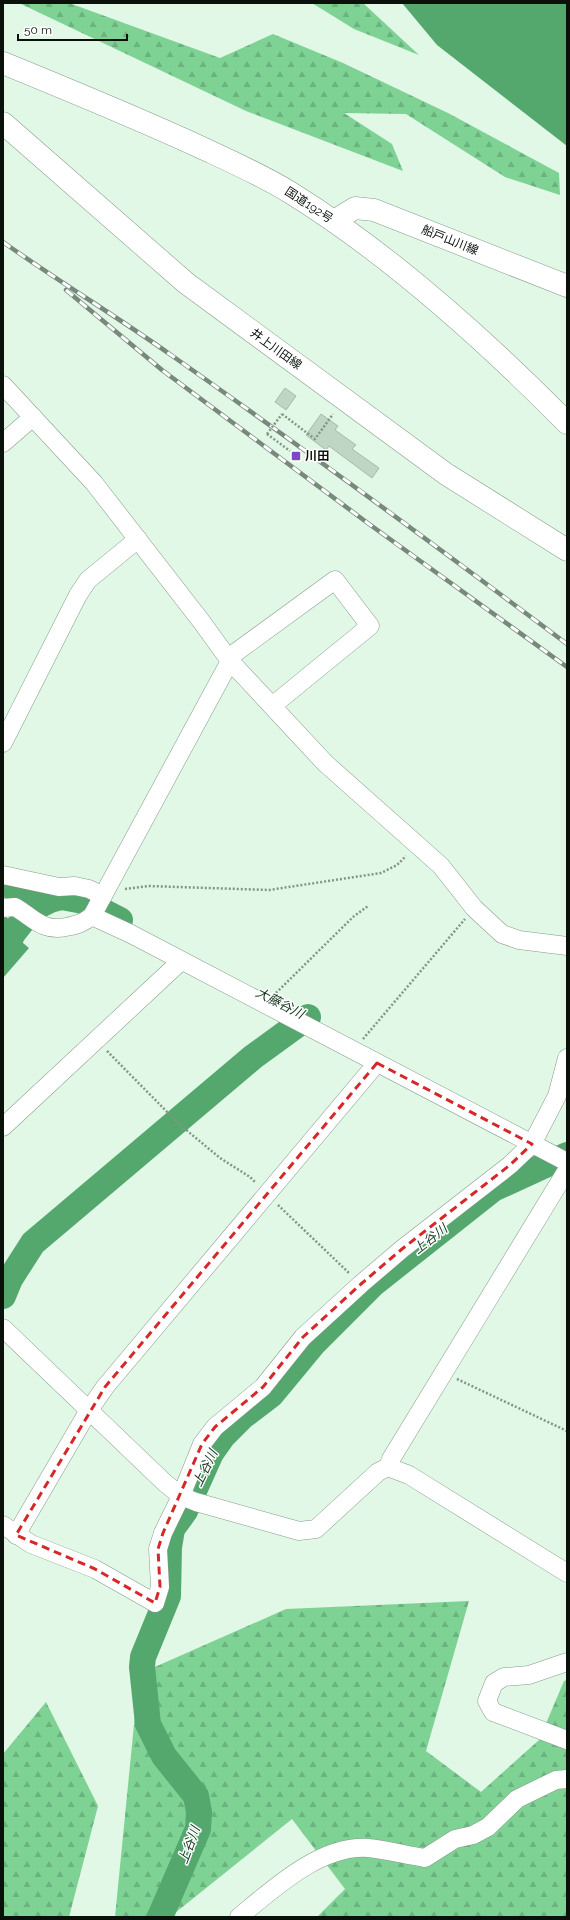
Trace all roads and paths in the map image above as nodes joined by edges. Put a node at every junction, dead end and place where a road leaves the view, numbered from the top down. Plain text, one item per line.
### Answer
1 (3, 63) edge
2 (3, 123) edge
3 (334, 222) junction
4 (567, 286) edge
5 (3, 385) edge
6 (344, 399) junction
7 (33, 417) junction
8 (567, 423) edge
9 (3, 443) edge
10 (290, 451) dead end
11 (138, 539) junction
12 (567, 550) edge
13 (229, 659) junction
14 (272, 706) junction
15 (3, 743) edge
16 (417, 843) junction
17 (3, 875) edge
18 (368, 906) dead end
19 (97, 907) junction
20 (3, 908) edge
21 (474, 908) junction
22 (567, 946) edge
23 (181, 961) junction
24 (275, 994) dead end
25 (96, 1040) junction
26 (362, 1041) dead end
27 (567, 1058) edge
28 (377, 1063) junction
29 (179, 1124) dead end
30 (3, 1127) edge
31 (535, 1138) junction
32 (562, 1162) edge
33 (3, 1328) edge
34 (444, 1373) junction
35 (89, 1410) junction
36 (567, 1431) edge
37 (388, 1467) junction
38 (188, 1498) junction
39 (10, 1530) edge
40 (567, 1573) edge
41 (567, 1662) edge
42 (567, 1740) edge
43 (567, 1779) edge
44 (239, 1917) edge

1 - 3 main road, 国道192号
2 - 6 main road, 井上川田線
3 - 4 main road, 船戸山川線
3 - 8 main road, 国道192号
5 - 7 street
6 - 10 path, bridge
6 - 12 main road, 井上川田線
7 - 9 street
7 - 11 street
11 - 13 street
11 - 15 street
13 - 14 street
13 - 14 street
13 - 19 street
14 - 16 street
16 - 19 path
16 - 21 street
17 - 19 street
18 - 24 path
19 - 20 street
19 - 23 street
21 - 22 street
21 - 26 path
23 - 25 street
23 - 28 street
25 - 29 path
25 - 30 street
27 - 31 street
28 - 31 street
28 - 35 street
31 - 32 street
31 - 38 street
32 - 34 street
33 - 35 street
34 - 36 path
34 - 37 street
35 - 38 street
35 - 39 street
37 - 38 street
37 - 40 street
38 - 39 street
41 - 42 street
43 - 44 street

